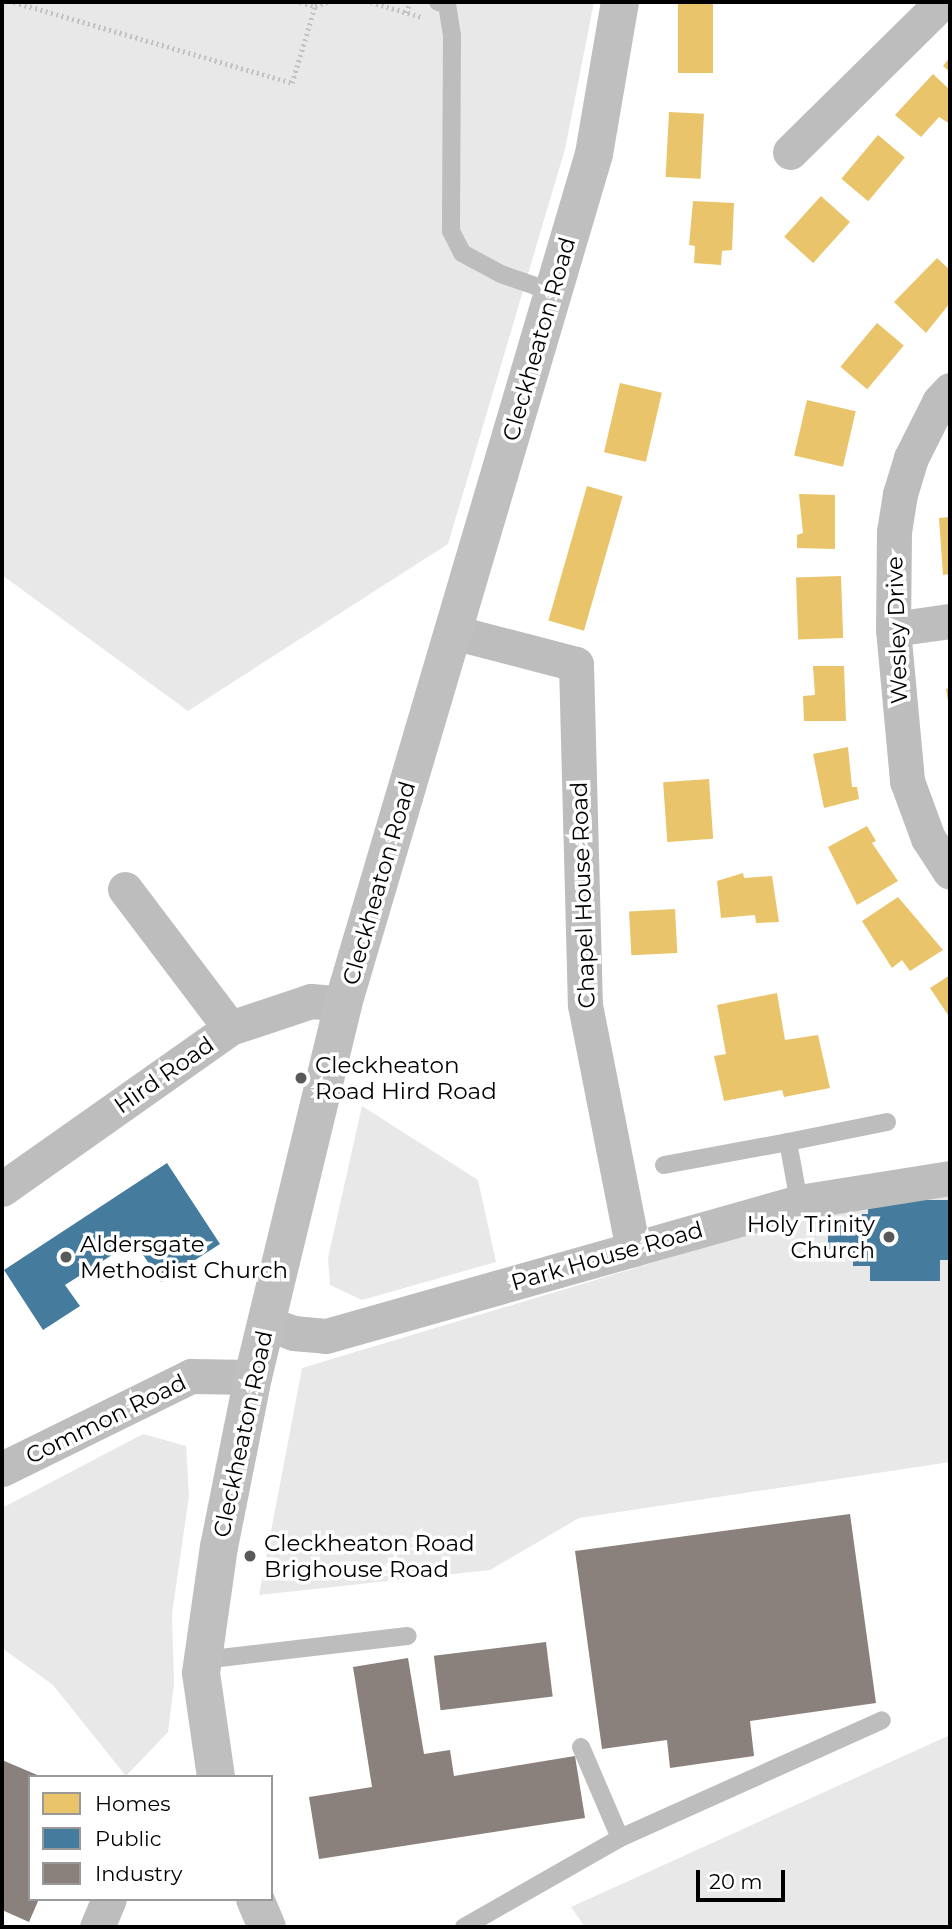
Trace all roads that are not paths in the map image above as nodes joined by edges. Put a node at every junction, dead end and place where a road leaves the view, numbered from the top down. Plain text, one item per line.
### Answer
1 (620, 2) edge
2 (942, 2) edge
3 (445, 3) edge
4 (790, 152) dead end
5 (553, 292) junction
6 (950, 390) edge
7 (950, 621) edge
8 (893, 629) junction
9 (453, 632) junction
10 (950, 872) edge
11 (125, 889) dead end
12 (343, 1004) junction
13 (230, 1028) junction
14 (887, 1122) dead end
15 (788, 1142) junction
16 (664, 1165) dead end
17 (950, 1178) edge
18 (2, 1188) edge
19 (799, 1202) junction
20 (633, 1249) junction
21 (267, 1323) junction
22 (253, 1377) junction
23 (2, 1469) edge
24 (408, 1636) dead end
25 (203, 1660) junction
26 (882, 1720) dead end
27 (582, 1747) dead end
28 (212, 1775) edge
29 (621, 1838) junction
30 (108, 1901) edge
31 (256, 1901) edge
32 (97, 1927) edge
33 (267, 1927) edge
34 (464, 1927) edge

1 - 5 street, Cleckheaton Road
2 - 4 street
3 - 5 lane
5 - 9 street, Cleckheaton Road
6 - 8 street, Wesley Drive
7 - 8 street
8 - 10 street, Wesley Drive
9 - 12 street, Cleckheaton Road
9 - 20 street, Chapel House Road
11 - 13 street
12 - 13 street, Hird Road
12 - 21 street, Cleckheaton Road
13 - 18 street, Hird Road
14 - 15 lane
15 - 16 lane
15 - 19 lane
17 - 19 street, Park House Road
19 - 20 street, Park House Road
20 - 21 street, Park House Road
21 - 22 street, Cleckheaton Road
22 - 23 street, Common Road
22 - 25 street, Cleckheaton Road
24 - 25 lane
25 - 28 street, Cleckheaton Road
26 - 29 lane
27 - 29 lane
29 - 34 lane
30 - 32 street
31 - 33 street

